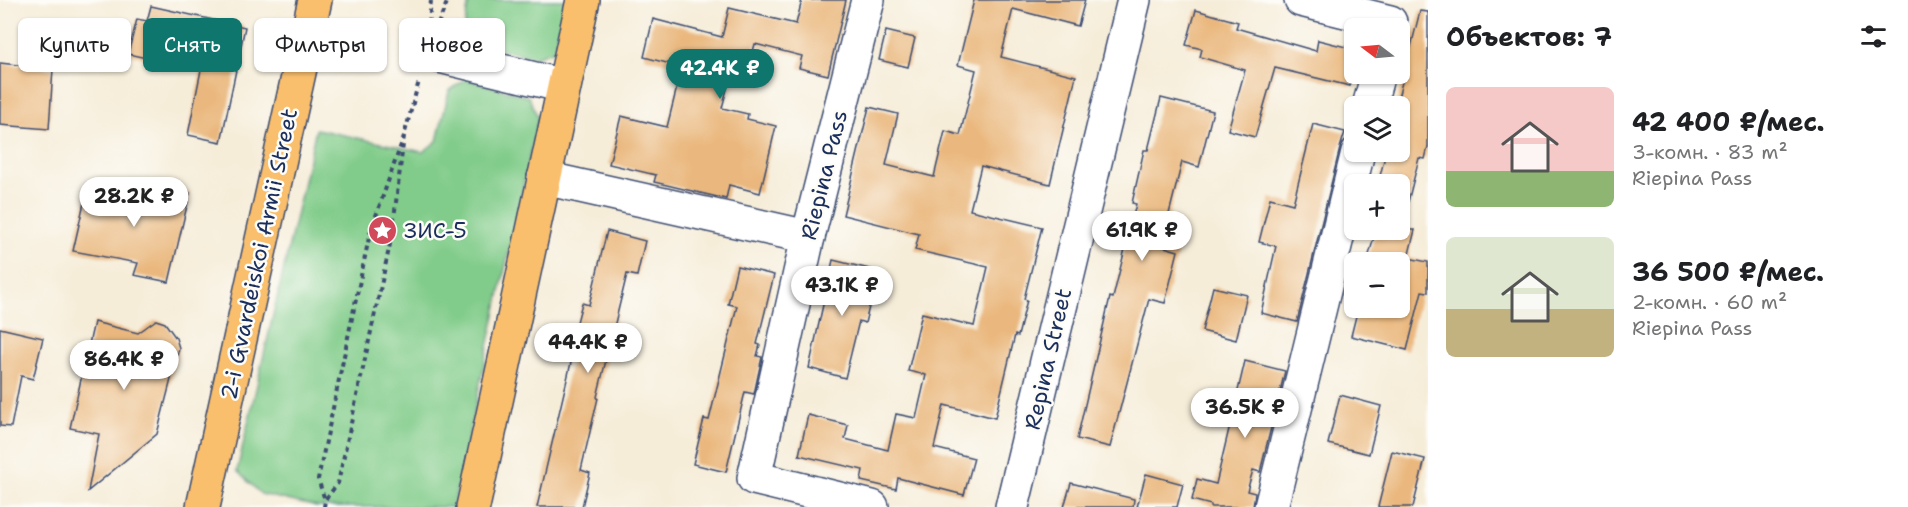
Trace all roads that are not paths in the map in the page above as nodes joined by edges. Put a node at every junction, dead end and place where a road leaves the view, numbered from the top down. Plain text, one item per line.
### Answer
1 (315, 0) edge
2 (583, 0) edge
3 (868, 0) edge
4 (1134, 0) edge
5 (1301, 0) edge
6 (1374, 18) edge
7 (505, 72) edge
8 (564, 86) junction
9 (1356, 162) edge
10 (544, 178) junction
11 (808, 237) junction
12 (205, 507) edge
13 (473, 507) edge
14 (872, 507) edge
15 (1012, 507) edge
16 (1271, 507) edge

1 - 12 main road, 2-i Gvardeiskoi Armii Street
2 - 8 main road
3 - 11 street, Riepina Pass
4 - 15 street, Repina Street
5 - 6 street
7 - 8 street
8 - 10 main road
9 - 16 street
10 - 11 street
10 - 13 main road
11 - 14 street, Riepina Pass

